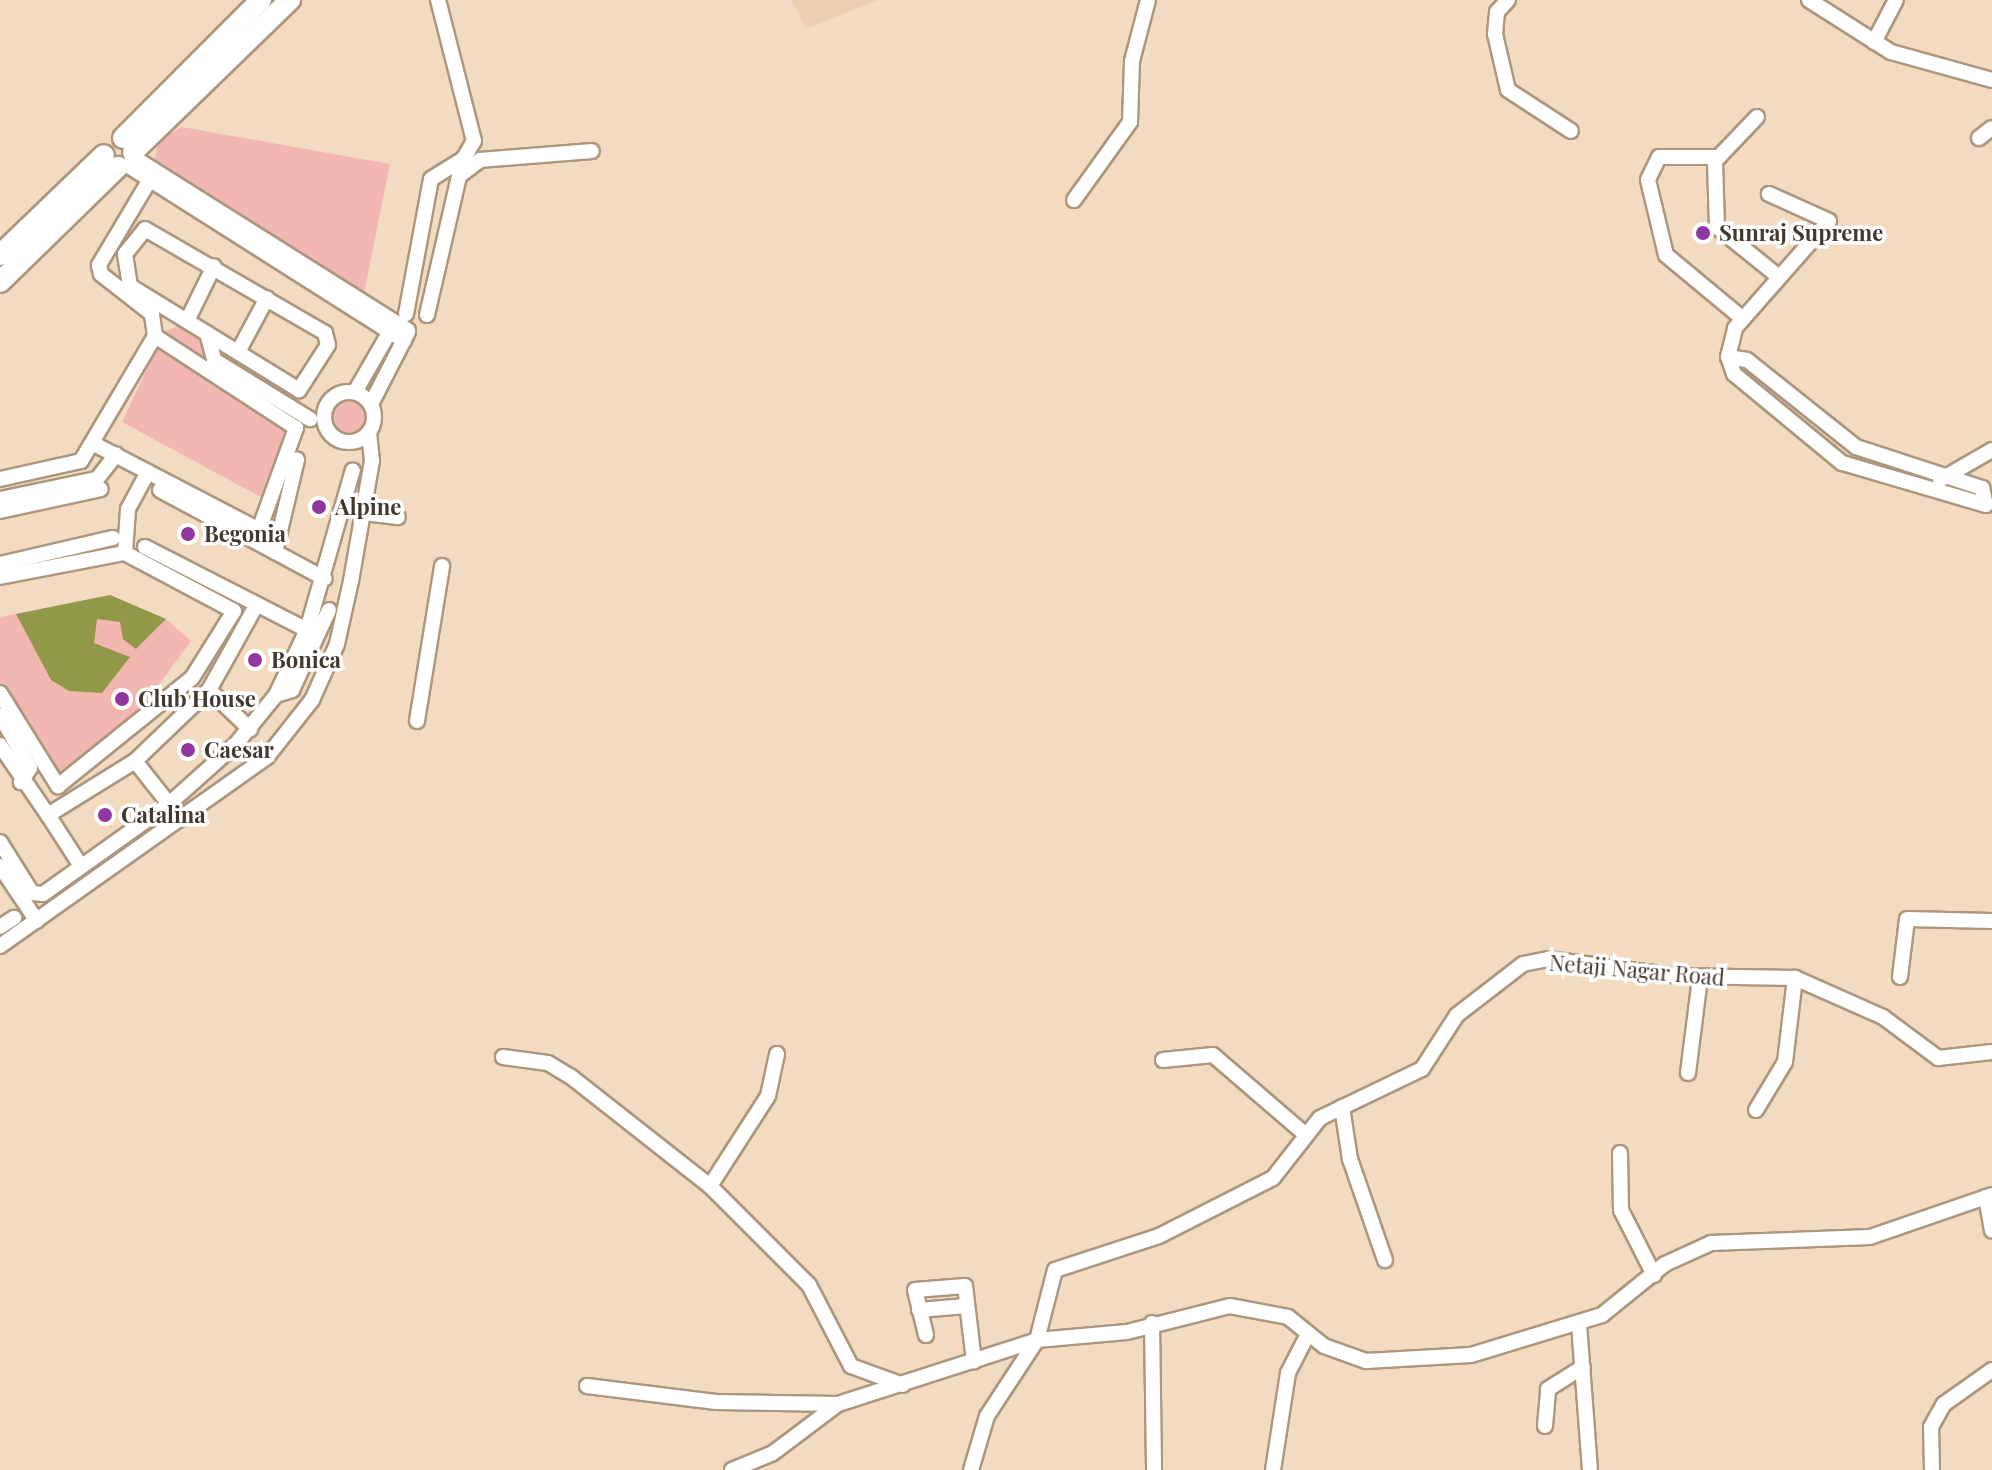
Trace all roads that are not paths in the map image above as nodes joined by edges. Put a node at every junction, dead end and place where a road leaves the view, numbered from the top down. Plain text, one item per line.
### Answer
1 (261, 0) edge
2 (290, 0) edge
3 (438, 0) edge
4 (1148, 0) edge
5 (1508, 0) edge
6 (1809, 0) edge
7 (1896, 0) edge
8 (1874, 42) junction
9 (1992, 80) edge
10 (1757, 117) dead end
11 (1992, 128) edge
12 (1571, 131) dead end
13 (1979, 138) dead end
14 (592, 151) dead end
15 (476, 154) junction
16 (123, 156) junction
17 (1719, 157) junction
18 (152, 175) junction
19 (1769, 194) dead end
20 (1074, 200) dead end
21 (0, 255) edge
22 (214, 266) junction
23 (1779, 277) junction
24 (0, 282) edge
25 (267, 298) junction
26 (427, 315) dead end
27 (1743, 319) junction
28 (187, 321) junction
29 (401, 328) junction
30 (207, 333) junction
31 (155, 336) junction
32 (238, 352) junction
33 (1728, 357) junction
34 (355, 392) junction
35 (371, 404) junction
36 (310, 420) junction
37 (369, 433) junction
38 (1841, 436) junction
39 (96, 445) junction
40 (1864, 450) junction
41 (1992, 450) edge
42 (1828, 453) junction
43 (116, 455) junction
44 (297, 460) dead end
45 (1858, 469) junction
46 (353, 470) dead end
47 (148, 472) junction
48 (1945, 476) junction
49 (0, 479) edge
50 (101, 489) dead end
51 (160, 490) dead end
52 (1928, 491) junction
53 (0, 499) edge
54 (0, 511) edge
55 (364, 513) junction
56 (398, 517) dead end
57 (113, 538) dead end
58 (145, 547) dead end
59 (275, 552) junction
60 (125, 553) junction
61 (0, 564) edge
62 (442, 566) dead end
63 (0, 577) edge
64 (325, 579) junction
65 (257, 604) junction
66 (332, 611) junction
67 (307, 630) junction
68 (209, 690) junction
69 (0, 693) edge
70 (276, 695) junction
71 (0, 715) edge
72 (417, 721) dead end
73 (250, 729) junction
74 (0, 745) edge
75 (135, 761) junction
76 (21, 782) junction
77 (169, 804) junction
78 (48, 815) junction
79 (0, 842) edge
80 (0, 866) edge
81 (81, 866) junction
82 (14, 918) dead end
83 (37, 921) junction
84 (1992, 921) edge
85 (0, 927) edge
86 (0, 946) edge
87 (1900, 977) dead end
88 (1700, 978) junction
89 (1795, 978) junction
90 (1992, 1052) edge
91 (777, 1054) dead end
92 (503, 1057) dead end
93 (1163, 1060) dead end
94 (1688, 1073) dead end
95 (1342, 1107) junction
96 (1756, 1110) dead end
97 (1306, 1135) junction
98 (1620, 1153) dead end
99 (710, 1186) junction
100 (1989, 1196) edge
101 (1992, 1230) edge
102 (1385, 1260) dead end
103 (1654, 1275) junction
104 (966, 1306) junction
105 (919, 1310) junction
106 (1152, 1323) junction
107 (1579, 1324) junction
108 (1308, 1334) junction
109 (926, 1335) dead end
110 (1037, 1340) junction
111 (974, 1361) junction
112 (1583, 1367) junction
113 (1992, 1370) edge
114 (903, 1385) junction
115 (587, 1386) dead end
116 (838, 1404) junction
117 (1545, 1426) dead end
118 (732, 1470) edge
119 (971, 1470) edge
120 (1154, 1470) edge
121 (1273, 1470) edge
122 (1590, 1470) edge
123 (1932, 1470) edge

1 - 16 street
2 - 16 street
3 - 15 street
4 - 20 street
5 - 12 street
6 - 8 street
7 - 8 street
8 - 9 street
10 - 17 street
11 - 13 street
14 - 15 street
15 - 26 street
15 - 29 street
16 - 18 street
16 - 21 street
16 - 24 street
17 - 23 street
17 - 27 street
18 - 29 street
18 - 31 street
19 - 23 street
22 - 25 street
22 - 28 street
22 - 28 street
23 - 27 street
25 - 32 street
25 - 32 street
27 - 33 street
28 - 30 street
29 - 34 street
29 - 35 street
30 - 32 street
30 - 36 street
31 - 36 street
31 - 39 street
33 - 38 street
33 - 42 street
34 - 35 street
34 - 36 street
35 - 37 street
36 - 37 street
36 - 47 street
37 - 55 street
38 - 40 street
38 - 42 street
39 - 43 street
39 - 49 street
40 - 45 street
40 - 48 street
41 - 48 street
42 - 45 street
43 - 47 street
43 - 53 street
44 - 59 street
45 - 52 street
46 - 64 street
47 - 60 street
48 - 52 street
48 - 52 street
50 - 54 street
51 - 59 street
55 - 56 street
55 - 66 street
57 - 61 street
58 - 65 street
59 - 64 street
60 - 63 street
60 - 69 street
62 - 72 street
64 - 67 street
65 - 67 street
65 - 68 street
66 - 70 street
66 - 83 street
67 - 70 street
68 - 73 street
68 - 75 street
70 - 73 street
71 - 76 street
73 - 77 street
74 - 76 street
75 - 77 street
75 - 78 street
76 - 78 street
77 - 81 street
78 - 81 street
79 - 81 street
80 - 83 street
82 - 85 street
83 - 86 street
84 - 87 street
88 - 89 street, Netaji Nagar Road
88 - 94 street
88 - 95 street, Netaji Nagar Road
89 - 90 street, Netaji Nagar Road
89 - 96 street
91 - 99 street
92 - 99 street
93 - 97 street
95 - 97 street, Netaji Nagar Road
95 - 102 street
97 - 110 street, Netaji Nagar Road
98 - 103 street
99 - 114 street
100 - 101 street
100 - 103 street
103 - 107 street
104 - 105 street
104 - 105 street
104 - 111 street
105 - 109 street
106 - 108 street
106 - 110 street
106 - 120 street
107 - 108 street
107 - 112 street
108 - 121 street
110 - 111 street
110 - 119 street
111 - 114 street
112 - 117 street
112 - 122 street
113 - 123 street
114 - 116 street
115 - 116 street
116 - 118 street

